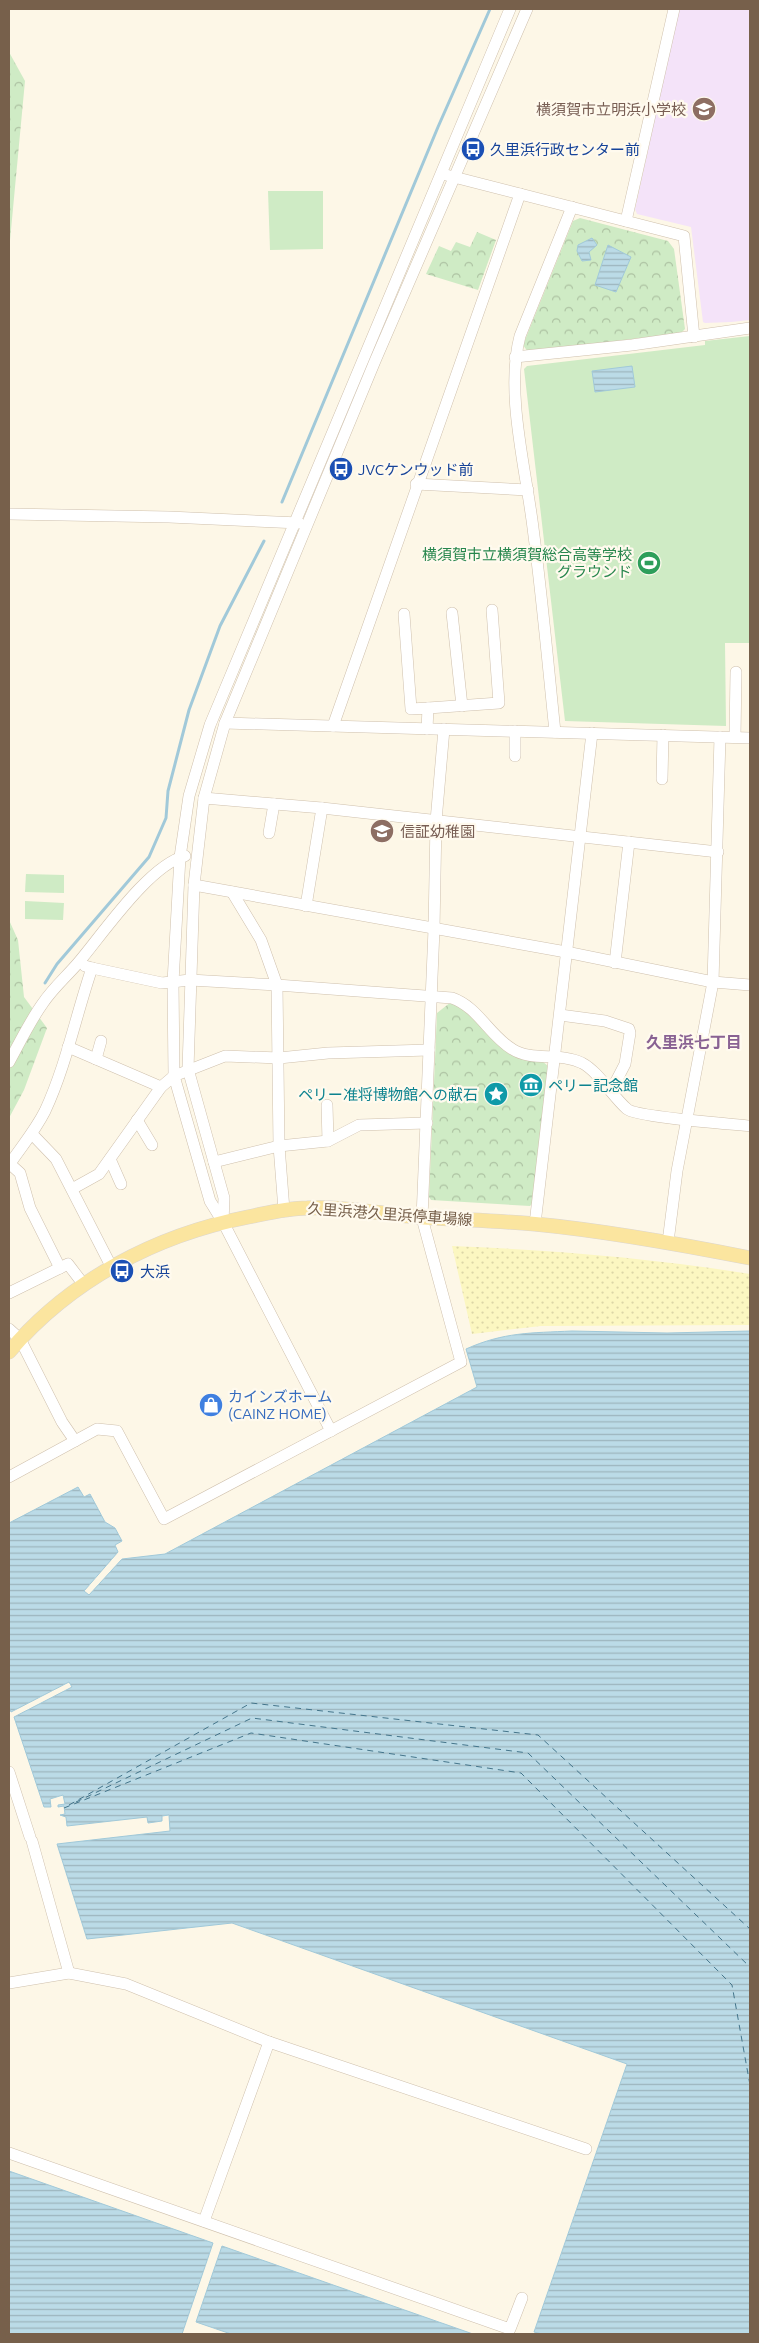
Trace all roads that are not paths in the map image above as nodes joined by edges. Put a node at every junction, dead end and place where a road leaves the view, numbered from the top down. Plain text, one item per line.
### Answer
1 (510, 9) edge
2 (527, 9) edge
3 (674, 9) edge
4 (448, 175) junction
5 (520, 194) junction
6 (572, 207) junction
7 (626, 221) junction
8 (750, 328) edge
9 (694, 337) junction
10 (515, 357) junction
11 (416, 484) junction
12 (528, 490) junction
13 (9, 514) edge
14 (294, 523) junction
15 (308, 525) junction
16 (492, 610) dead end
17 (452, 613) dead end
18 (404, 614) dead end
19 (736, 672) dead end
20 (462, 706) junction
21 (428, 708) junction
22 (225, 723) junction
23 (333, 726) junction
24 (427, 729) junction
25 (444, 729) junction
26 (515, 731) junction
27 (555, 732) junction
28 (592, 733) junction
29 (663, 735) junction
30 (720, 737) junction
31 (735, 737) junction
32 (750, 738) edge
33 (515, 756) dead end
34 (662, 779) dead end
35 (204, 798) junction
36 (274, 804) junction
37 (322, 808) junction
38 (436, 821) junction
39 (269, 833) dead end
40 (580, 837) junction
41 (629, 842) junction
42 (718, 852) junction
43 (196, 853) junction
44 (180, 858) junction
45 (194, 885) junction
46 (232, 892) junction
47 (306, 906) junction
48 (434, 929) junction
49 (566, 952) junction
50 (78, 963) junction
51 (615, 963) junction
52 (92, 968) junction
53 (190, 980) junction
54 (173, 982) junction
55 (713, 982) junction
56 (277, 985) junction
57 (750, 985) edge
58 (431, 995) junction
59 (560, 1015) junction
60 (102, 1040) dead end
61 (68, 1047) junction
62 (429, 1050) junction
63 (554, 1057) junction
64 (279, 1058) junction
65 (96, 1059) junction
66 (9, 1062) edge
67 (188, 1069) junction
68 (174, 1076) junction
69 (161, 1087) junction
70 (611, 1091) junction
71 (327, 1105) dead end
72 (137, 1120) junction
73 (688, 1120) junction
74 (427, 1123) junction
75 (750, 1126) edge
76 (32, 1134) junction
77 (328, 1140) junction
78 (152, 1145) dead end
79 (280, 1146) junction
80 (110, 1159) junction
81 (214, 1162) junction
82 (9, 1165) edge
83 (122, 1184) dead end
84 (72, 1189) junction
85 (284, 1210) junction
86 (422, 1218) junction
87 (223, 1222) junction
88 (535, 1224) junction
89 (668, 1242) junction
90 (750, 1258) edge
91 (111, 1266) junction
92 (60, 1268) junction
93 (84, 1285) junction
94 (9, 1293) edge
95 (9, 1329) edge
96 (20, 1339) junction
97 (9, 1352) edge
98 (331, 1431) junction
99 (75, 1441) junction
100 (9, 1476) edge
101 (9, 1772) edge
102 (70, 1973) junction
103 (9, 1983) edge
104 (269, 2042) junction
105 (586, 2149) dead end
106 (9, 2153) edge
107 (204, 2221) junction
108 (522, 2298) dead end

1 - 4 street
2 - 4 street
3 - 7 street
4 - 5 street
4 - 14 street
4 - 15 street
5 - 6 street
5 - 11 street
6 - 7 street
6 - 10 street
7 - 9 street
8 - 9 street
9 - 10 street
10 - 12 street
11 - 12 street
11 - 23 street
12 - 27 street
13 - 14 street
14 - 15 street
14 - 44 street
15 - 22 street
16 - 20 street
17 - 20 street
18 - 21 street
19 - 31 street
20 - 21 street
21 - 24 street
22 - 23 street
22 - 35 street
23 - 24 street
24 - 25 street
25 - 26 street
25 - 38 street
26 - 27 street
26 - 33 street
27 - 28 street
28 - 29 street
28 - 40 street
29 - 30 street
29 - 34 street
30 - 31 street
30 - 42 street
31 - 32 street
35 - 36 street
35 - 43 street
36 - 37 street
36 - 39 street
37 - 38 street
37 - 47 street
38 - 40 street
38 - 48 street
40 - 41 street
40 - 49 street
41 - 42 street
41 - 51 street
42 - 55 street
43 - 44 street
43 - 45 street
44 - 50 street
44 - 54 street
45 - 46 street
45 - 53 street
46 - 47 street
46 - 56 street
47 - 48 street
48 - 49 street
48 - 58 street
49 - 51 street
49 - 59 street
50 - 52 street
50 - 66 street
51 - 55 street
52 - 54 street
52 - 61 street
53 - 54 street
53 - 56 street
53 - 67 street
54 - 68 street
55 - 57 street
55 - 73 street
56 - 58 street
56 - 64 street
58 - 62 street
58 - 63 street
59 - 63 street
59 - 70 street
60 - 65 street
61 - 65 street
61 - 76 street
62 - 64 street
62 - 74 street
63 - 70 street
63 - 88 street
64 - 67 street
64 - 79 street
65 - 69 street
67 - 68 street
67 - 81 street
68 - 69 street
68 - 87 street
69 - 72 street
70 - 73 street
71 - 77 street
72 - 78 street
72 - 80 street
73 - 75 street
73 - 89 street
74 - 77 street
74 - 86 street
76 - 82 street
76 - 84 street
77 - 79 street
79 - 81 street
79 - 85 street
80 - 83 street
80 - 84 street
81 - 87 street
82 - 92 street
84 - 91 street
85 - 86 main road, 久里浜港久里浜停車場線
85 - 87 main road, 久里浜港久里浜停車場線
86 - 88 main road, 久里浜港久里浜停車場線
86 - 98 street
87 - 91 main road, 久里浜港久里浜停車場線
87 - 98 street
88 - 89 main road, 久里浜港久里浜停車場線
89 - 90 main road, 久里浜港久里浜停車場線
91 - 93 main road, 久里浜港久里浜停車場線
92 - 93 street
92 - 94 street
93 - 96 main road, 久里浜港久里浜停車場線
95 - 96 street
96 - 97 main road, 久里浜港久里浜停車場線
96 - 99 street
98 - 99 street
99 - 100 street
101 - 102 street
102 - 103 street
102 - 104 street
104 - 105 street
104 - 107 street
106 - 107 street
107 - 108 street

